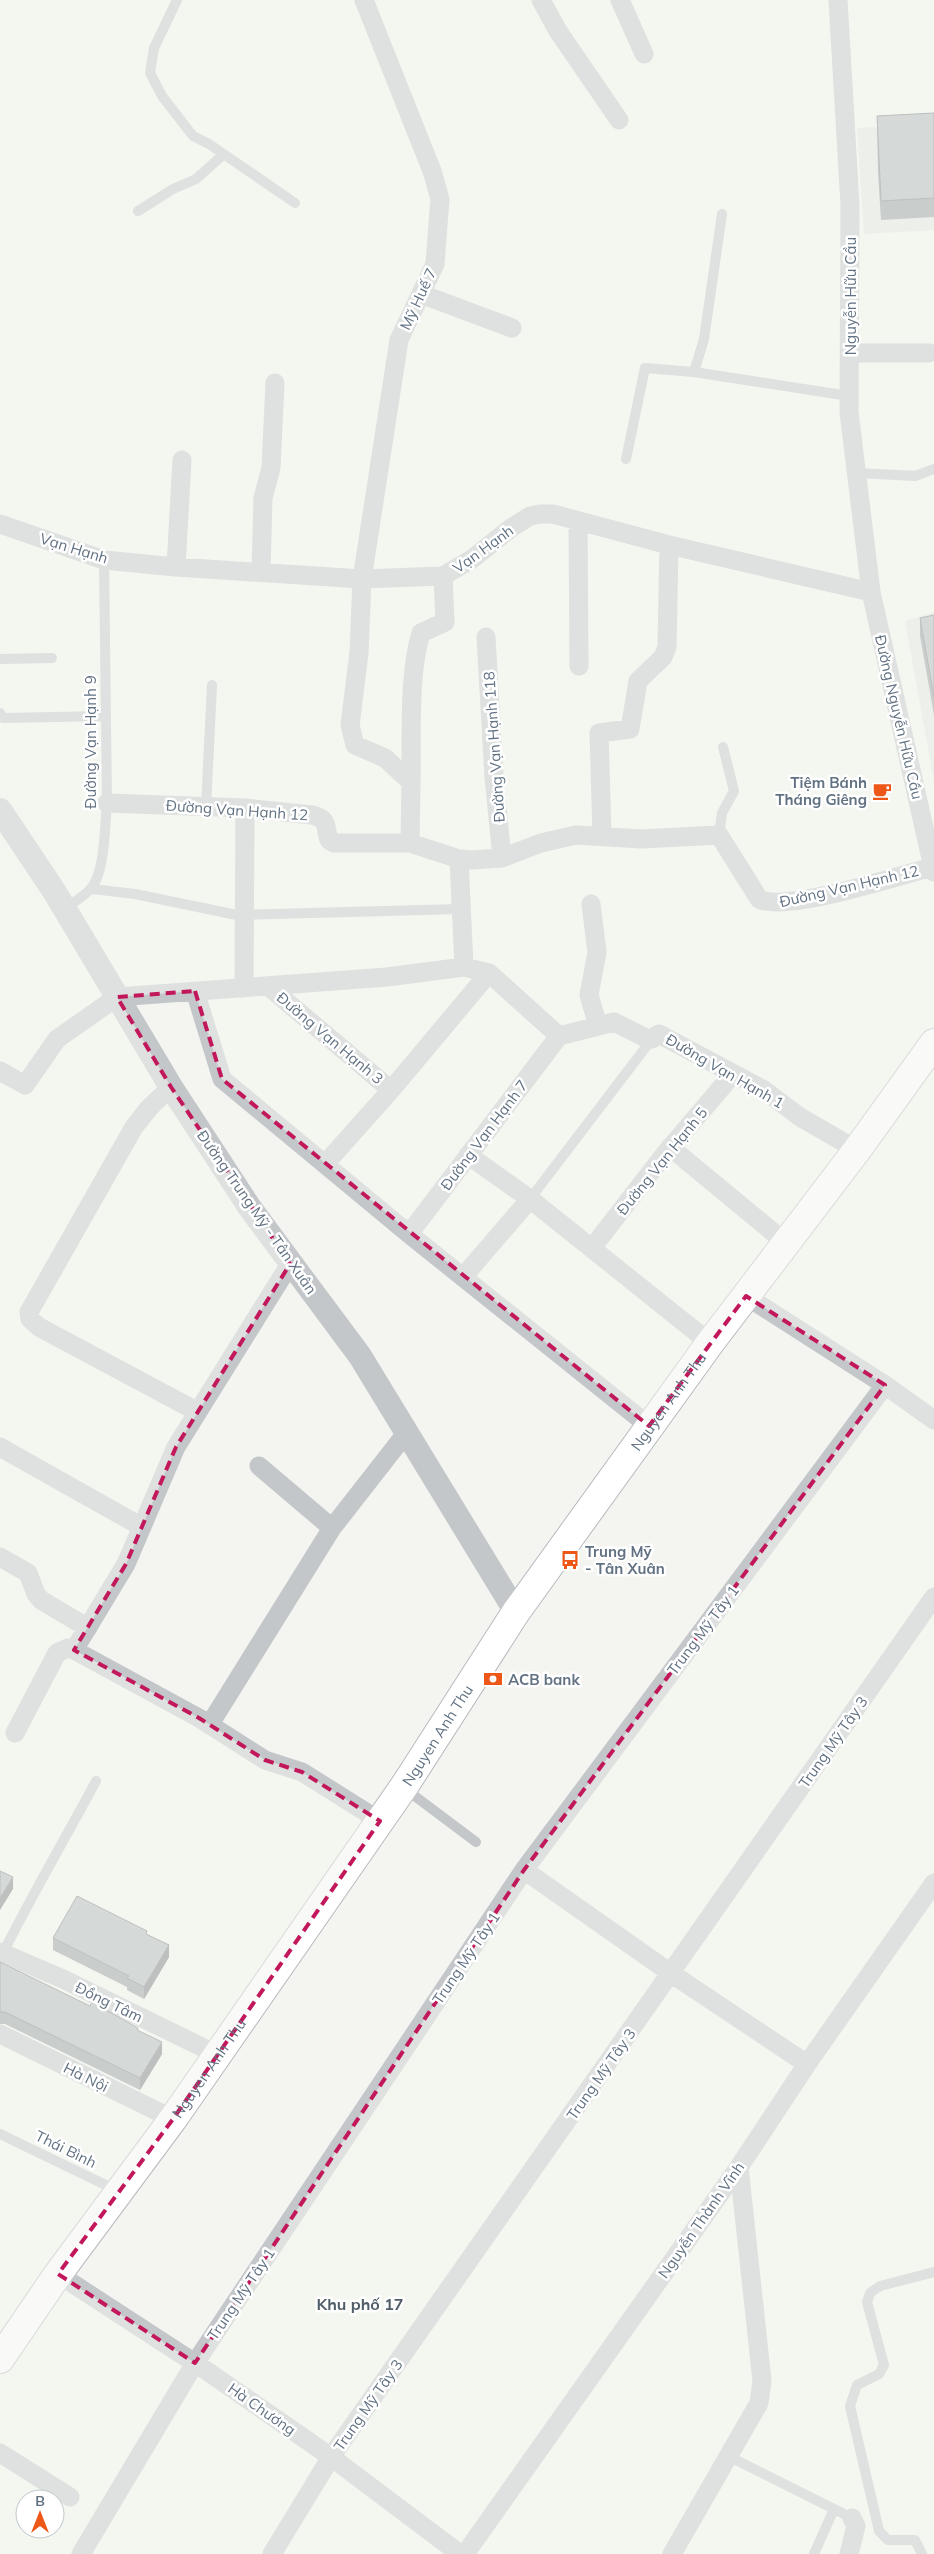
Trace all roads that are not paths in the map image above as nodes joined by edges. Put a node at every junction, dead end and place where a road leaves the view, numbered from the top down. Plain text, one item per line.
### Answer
1 (177, 0) edge
2 (364, 0) edge
3 (541, 0) edge
4 (620, 0) edge
5 (838, 0) edge
6 (644, 54) dead end
7 (619, 120) dead end
8 (224, 154) junction
9 (295, 203) dead end
10 (138, 211) dead end
11 (722, 214) dead end
12 (421, 294) junction
13 (512, 328) dead end
14 (850, 353) junction
15 (928, 353) dead end
16 (694, 372) junction
17 (275, 383) dead end
18 (849, 396) junction
19 (626, 459) dead end
20 (182, 460) dead end
21 (934, 469) edge
22 (857, 473) junction
23 (578, 521) junction
24 (0, 524) edge
25 (669, 545) junction
26 (104, 560) junction
27 (176, 567) junction
28 (261, 572) junction
29 (443, 576) junction
30 (362, 579) junction
31 (871, 592) junction
32 (486, 637) dead end
33 (52, 658) dead end
34 (0, 659) edge
35 (579, 666) dead end
36 (212, 685) dead end
37 (0, 713) edge
38 (105, 716) junction
39 (723, 747) dead end
40 (411, 782) junction
41 (107, 803) junction
42 (206, 807) junction
43 (245, 808) junction
44 (0, 810) edge
45 (602, 836) junction
46 (719, 836) junction
47 (410, 842) junction
48 (502, 858) junction
49 (459, 859) junction
50 (933, 869) edge
51 (92, 889) junction
52 (591, 904) dead end
53 (64, 909) junction
54 (461, 909) junction
55 (243, 915) junction
56 (464, 967) junction
57 (489, 973) junction
58 (268, 986) junction
59 (244, 988) junction
60 (195, 991) junction
61 (117, 997) junction
62 (598, 1026) junction
63 (559, 1036) junction
64 (652, 1039) junction
65 (934, 1044) edge
66 (0, 1071) edge
67 (733, 1074) junction
68 (171, 1087) junction
69 (391, 1090) junction
70 (670, 1147) junction
71 (857, 1150) junction
72 (468, 1155) junction
73 (325, 1164) junction
74 (530, 1199) junction
75 (409, 1234) junction
76 (786, 1243) junction
77 (592, 1248) junction
78 (290, 1264) junction
79 (463, 1277) junction
80 (746, 1296) junction
81 (710, 1343) junction
82 (885, 1385) junction
83 (198, 1412) junction
84 (934, 1420) edge
85 (649, 1426) junction
86 (407, 1432) junction
87 (0, 1447) edge
88 (259, 1466) dead end
89 (142, 1527) junction
90 (332, 1528) junction
91 (0, 1557) edge
92 (934, 1597) edge
93 (516, 1612) junction
94 (88, 1628) junction
95 (74, 1650) junction
96 (210, 1724) junction
97 (16, 1733) dead end
98 (96, 1781) dead end
99 (403, 1788) junction
100 (380, 1821) junction
101 (476, 1842) dead end
102 (524, 1870) junction
103 (934, 1883) edge
104 (1, 1953) edge
105 (672, 1974) junction
106 (0, 2034) edge
107 (218, 2055) junction
108 (807, 2064) junction
109 (173, 2119) junction
110 (0, 2134) edge
111 (739, 2167) junction
112 (119, 2191) junction
113 (934, 2272) edge
114 (58, 2274) junction
115 (0, 2359) edge
116 (194, 2363) junction
117 (0, 2453) edge
118 (331, 2457) junction
119 (730, 2457) junction
120 (70, 2497) dead end
121 (834, 2509) junction
122 (852, 2518) joint
123 (81, 2554) edge
124 (272, 2554) edge
125 (460, 2554) edge
126 (465, 2554) edge
127 (672, 2554) edge
128 (814, 2554) edge
129 (849, 2554) edge
130 (922, 2554) edge

1 - 8 lane
2 - 12 street, Mỹ Huế 7
3 - 7 street
4 - 6 street
5 - 14 street, Nguyễn Hữu Cầu
8 - 9 lane
8 - 10 lane
11 - 16 lane
12 - 13 street
12 - 30 street, Mỹ Huế 7
14 - 15 street
14 - 18 street, Nguyễn Hữu Cầu
16 - 18 lane
16 - 19 lane
17 - 28 street
18 - 22 street, Nguyễn Hữu Cầu
20 - 27 street
21 - 22 lane
22 - 31 street, Nguyễn Hữu Cầu
23 - 25 street, Vạn Hạnh
23 - 29 street, Vạn Hạnh
23 - 35 street
24 - 26 street, Vạn Hạnh
25 - 31 street, Vạn Hạnh
25 - 45 street
26 - 27 street, Vạn Hạnh
26 - 38 lane, Đường Vạn Hạnh 9
27 - 28 street, Vạn Hạnh
28 - 30 street, Vạn Hạnh
29 - 30 street, Vạn Hạnh
29 - 40 street
30 - 40 street, Mỹ Huế 7
31 - 50 street, Đường Nguyễn Hữu Cầu
32 - 48 street, Đường Vạn Hạnh 118
33 - 34 lane
36 - 42 lane
37 - 38 lane
38 - 41 lane, Đường Vạn Hạnh 9
39 - 46 lane
40 - 47 street
41 - 42 street, Đường Vạn Hạnh 12
41 - 51 lane, Đường Vạn Hạnh 9
42 - 43 street, Đường Vạn Hạnh 12
43 - 47 street, Đường Vạn Hạnh 12
43 - 55 street
44 - 53 street, Đường Trung Mỹ - Tân Xuân
45 - 46 street, Đường Vạn Hạnh 12
45 - 48 street, Đường Vạn Hạnh 12
46 - 50 street, Đường Vạn Hạnh 12
47 - 49 street, Đường Vạn Hạnh 12
48 - 49 street, Đường Vạn Hạnh 12
49 - 54 street
51 - 53 lane
51 - 55 lane
52 - 62 street
53 - 61 street, Đường Trung Mỹ - Tân Xuân
54 - 55 lane
54 - 56 street
55 - 59 street
56 - 57 street
56 - 58 street
57 - 63 street
57 - 69 street
58 - 59 street
58 - 69 street, Đường Vạn Hạnh 3
59 - 60 street
60 - 61 street
60 - 73 street
61 - 66 street
61 - 68 street, Đường Trung Mỹ - Tân Xuân
62 - 63 street, Đường Vạn Hạnh 1
62 - 64 street, Đường Vạn Hạnh 1
63 - 72 street, Đường Vạn Hạnh 7
64 - 67 street, Đường Vạn Hạnh 1
64 - 74 lane
65 - 71 main road, Nguyen Anh Thu
67 - 70 street, Đường Vạn Hạnh 5
67 - 71 street, Đường Vạn Hạnh 1
68 - 78 street, Đường Trung Mỹ - Tân Xuân
68 - 83 street
69 - 73 street
70 - 76 street
70 - 77 street, Đường Vạn Hạnh 5
71 - 76 main road, Nguyen Anh Thu
72 - 74 street
72 - 75 street, Đường Vạn Hạnh 7
73 - 75 street
74 - 77 street
74 - 79 street
75 - 79 street
76 - 80 main road, Nguyen Anh Thu
77 - 81 street
78 - 83 street
78 - 86 street, Đường Trung Mỹ - Tân Xuân
79 - 85 street
80 - 81 main road, Nguyen Anh Thu
80 - 82 street
81 - 85 main road, Nguyen Anh Thu
82 - 84 street
82 - 102 street, Trung Mỹ Tây 1
83 - 89 street
85 - 93 main road, Nguyen Anh Thu
86 - 90 street
86 - 93 street, Đường Trung Mỹ - Tân Xuân
87 - 89 street
88 - 90 street
89 - 94 street
90 - 96 street
91 - 94 street
92 - 105 street, Trung Mỹ Tây 3
93 - 99 main road, Nguyen Anh Thu
94 - 95 street
95 - 96 street
95 - 97 street
96 - 100 street
98 - 104 lane
99 - 100 main road, Nguyen Anh Thu
99 - 101 lane
100 - 107 main road, Nguyen Anh Thu
102 - 105 street
102 - 116 street, Trung Mỹ Tây 1
103 - 108 street, Nguyễn Thành Vĩnh
104 - 107 street, Đồng Tâm
105 - 108 street
105 - 118 street, Trung Mỹ Tây 3
106 - 109 street, Hà Nội
107 - 109 main road, Nguyen Anh Thu
108 - 111 street, Nguyễn Thành Vĩnh
109 - 112 main road, Nguyen Anh Thu
110 - 112 lane, Thái Bình
111 - 119 street
111 - 126 street, Nguyễn Thành Vĩnh
112 - 114 main road, Nguyen Anh Thu
113 - 130 lane
114 - 115 main road, Nguyen Anh Thu
114 - 116 street, Hà Chương
116 - 118 street, Hà Chương
116 - 123 street, Trung Mỹ Tây 1
117 - 120 street
118 - 124 street, Trung Mỹ Tây 3
118 - 125 street, Hà Chương
119 - 121 lane
119 - 127 street
121 - 122 lane
121 - 128 lane
122 - 129 street

